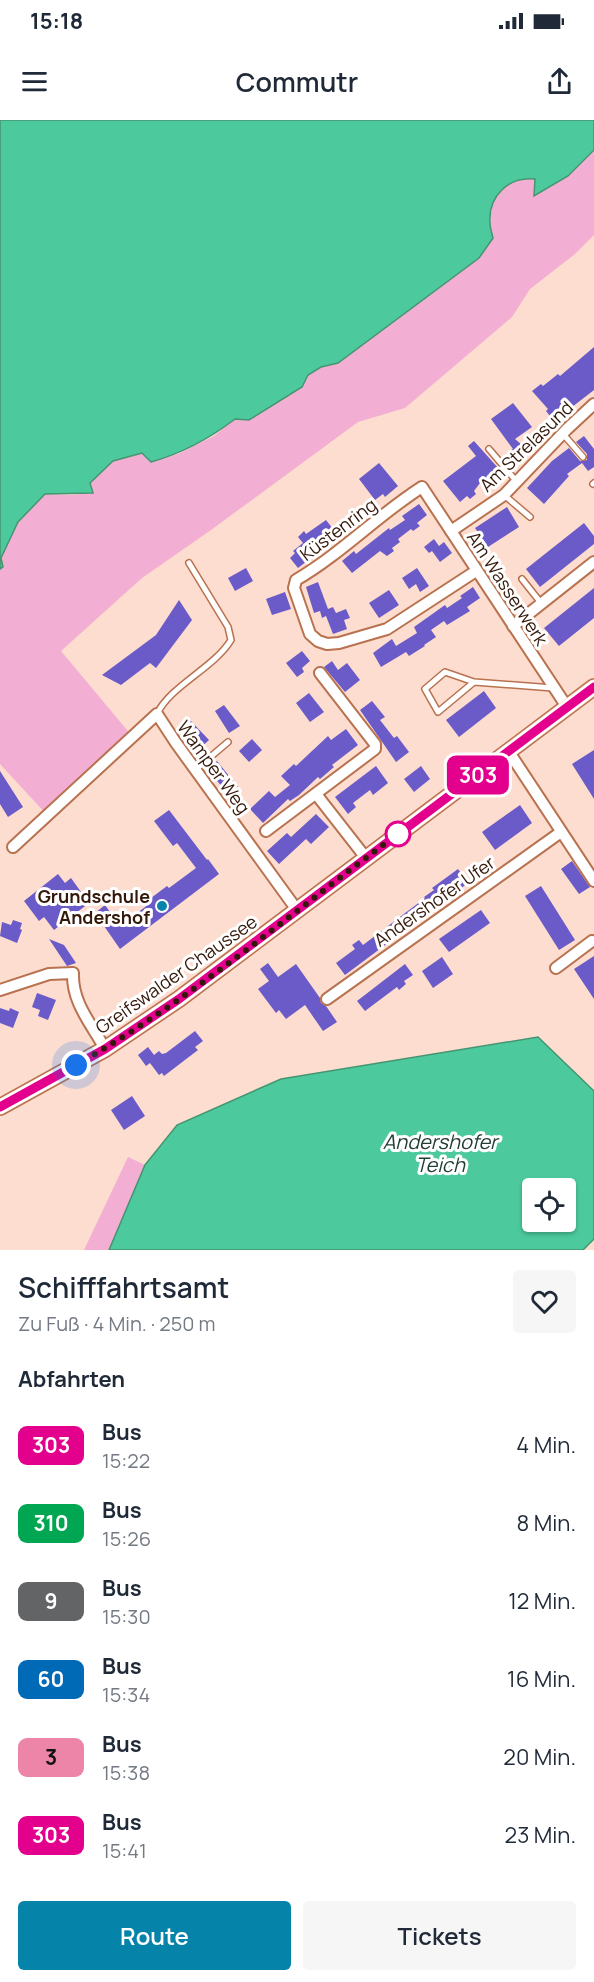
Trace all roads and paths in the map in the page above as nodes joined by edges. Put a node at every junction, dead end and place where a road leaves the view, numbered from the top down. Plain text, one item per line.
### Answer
1 (594, 405) edge
2 (563, 434) junction
3 (489, 449) dead end
4 (583, 457) dead end
5 (517, 482) junction
6 (422, 488) joint
7 (504, 495) junction
8 (530, 517) dead end
9 (451, 531) junction
10 (594, 562) edge
11 (189, 563) dead end
12 (476, 571) junction
13 (522, 579) dead end
14 (541, 603) junction
15 (513, 626) junction
16 (320, 673) dead end
17 (474, 682) junction
18 (594, 687) edge
19 (553, 688) junction
20 (567, 707) junction
21 (157, 714) junction
22 (228, 742) dead end
23 (509, 752) junction
24 (195, 770) junction
25 (316, 794) junction
26 (266, 831) dead end
27 (561, 832) junction
28 (13, 847) dead end
29 (366, 858) junction
30 (594, 881) edge
31 (297, 910) junction
32 (593, 942) edge
33 (556, 968) dead end
34 (0, 990) edge
35 (327, 999) dead end
36 (105, 1049) junction
37 (0, 1107) edge

1 - 2 street, Am Strelasund
2 - 4 lane
2 - 5 street, Am Strelasund
3 - 5 lane
5 - 7 street, Am Strelasund
6 - 9 street, Am Wasserwerk
6 - 12 street, Küstenring
7 - 8 lane
7 - 9 street, Am Strelasund
9 - 12 street, Am Wasserwerk
10 - 14 street
11 - 21 lane
12 - 15 street, Am Wasserwerk
13 - 14 lane
14 - 15 street
15 - 19 street, Am Wasserwerk
16 - 25 street
17 - 17 lane
17 - 19 lane
18 - 20 main road, Greifswalder Chaussee
19 - 20 street, Am Wasserwerk
20 - 23 main road, Greifswalder Chaussee
21 - 24 street, Wamper Weg
21 - 28 street, Wamper Weg
22 - 24 lane
23 - 27 street
23 - 29 main road, Greifswalder Chaussee
24 - 31 street, Wamper Weg
25 - 26 street
25 - 29 street
27 - 30 street
27 - 35 street, Andershofer Ufer
29 - 31 main road, Greifswalder Chaussee
31 - 36 main road, Greifswalder Chaussee
32 - 33 street
34 - 36 street
36 - 37 main road, Greifswalder Chaussee

